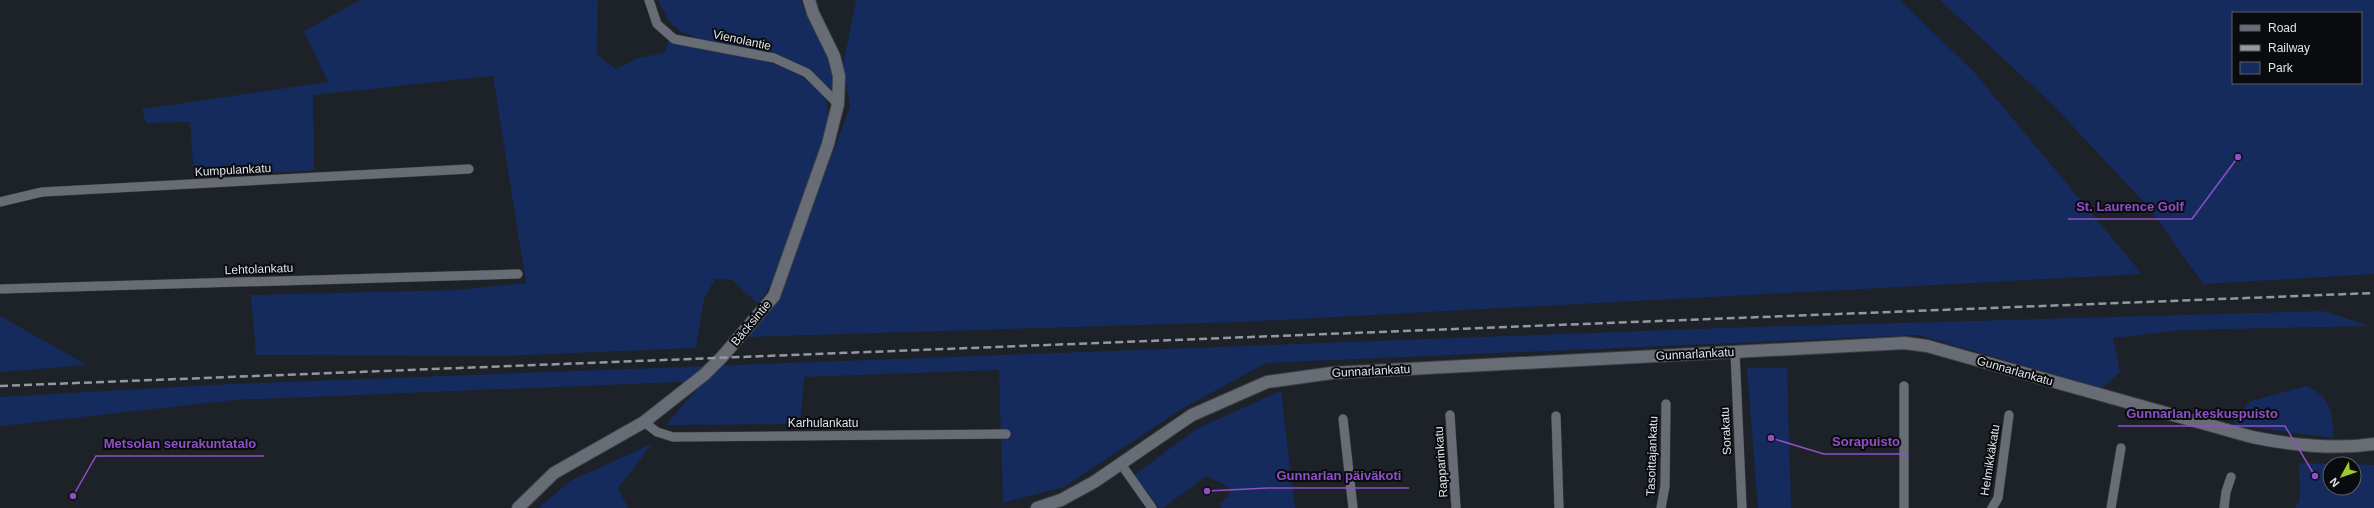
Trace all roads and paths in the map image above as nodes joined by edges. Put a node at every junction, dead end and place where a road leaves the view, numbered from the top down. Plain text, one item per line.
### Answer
1 (648, 0) edge
2 (809, 0) edge
3 (838, 104) junction
4 (469, 169) dead end
5 (0, 202) edge
6 (518, 274) dead end
7 (0, 289) edge
8 (1735, 352) junction
9 (1904, 386) dead end
10 (1666, 404) dead end
11 (1450, 415) dead end
12 (2009, 415) dead end
13 (1556, 416) dead end
14 (1343, 419) dead end
15 (644, 422) junction
16 (1006, 434) dead end
17 (2374, 444) edge
18 (2121, 448) dead end
19 (1121, 464) junction
20 (2231, 477) dead end
21 (518, 508) edge
22 (1037, 508) edge
23 (1152, 508) edge
24 (1353, 508) edge
25 (1456, 508) edge
26 (1559, 508) edge
27 (1661, 508) edge
28 (1742, 508) edge
29 (1904, 508) edge
30 (1992, 508) edge
31 (2111, 508) edge
32 (2224, 508) edge

1 - 3 street, Vienolantie
2 - 3 street, Bäcksintie
3 - 15 street, Bäcksintie
4 - 5 street, Kumpulankatu
6 - 7 street, Lehtolankatu
8 - 17 street, Gunnarlankatu
8 - 19 street, Gunnarlankatu
8 - 28 street, Sorakatu
9 - 29 street
10 - 27 street, Tasoittajankatu
11 - 25 street, Rapparinkatu
12 - 30 street, Helmikkäkatu
13 - 26 street
14 - 24 street
15 - 16 street, Karhulankatu
15 - 21 street, Bäcksintie
18 - 31 street
19 - 22 street, Gunnarlankatu
19 - 23 street
20 - 32 street

